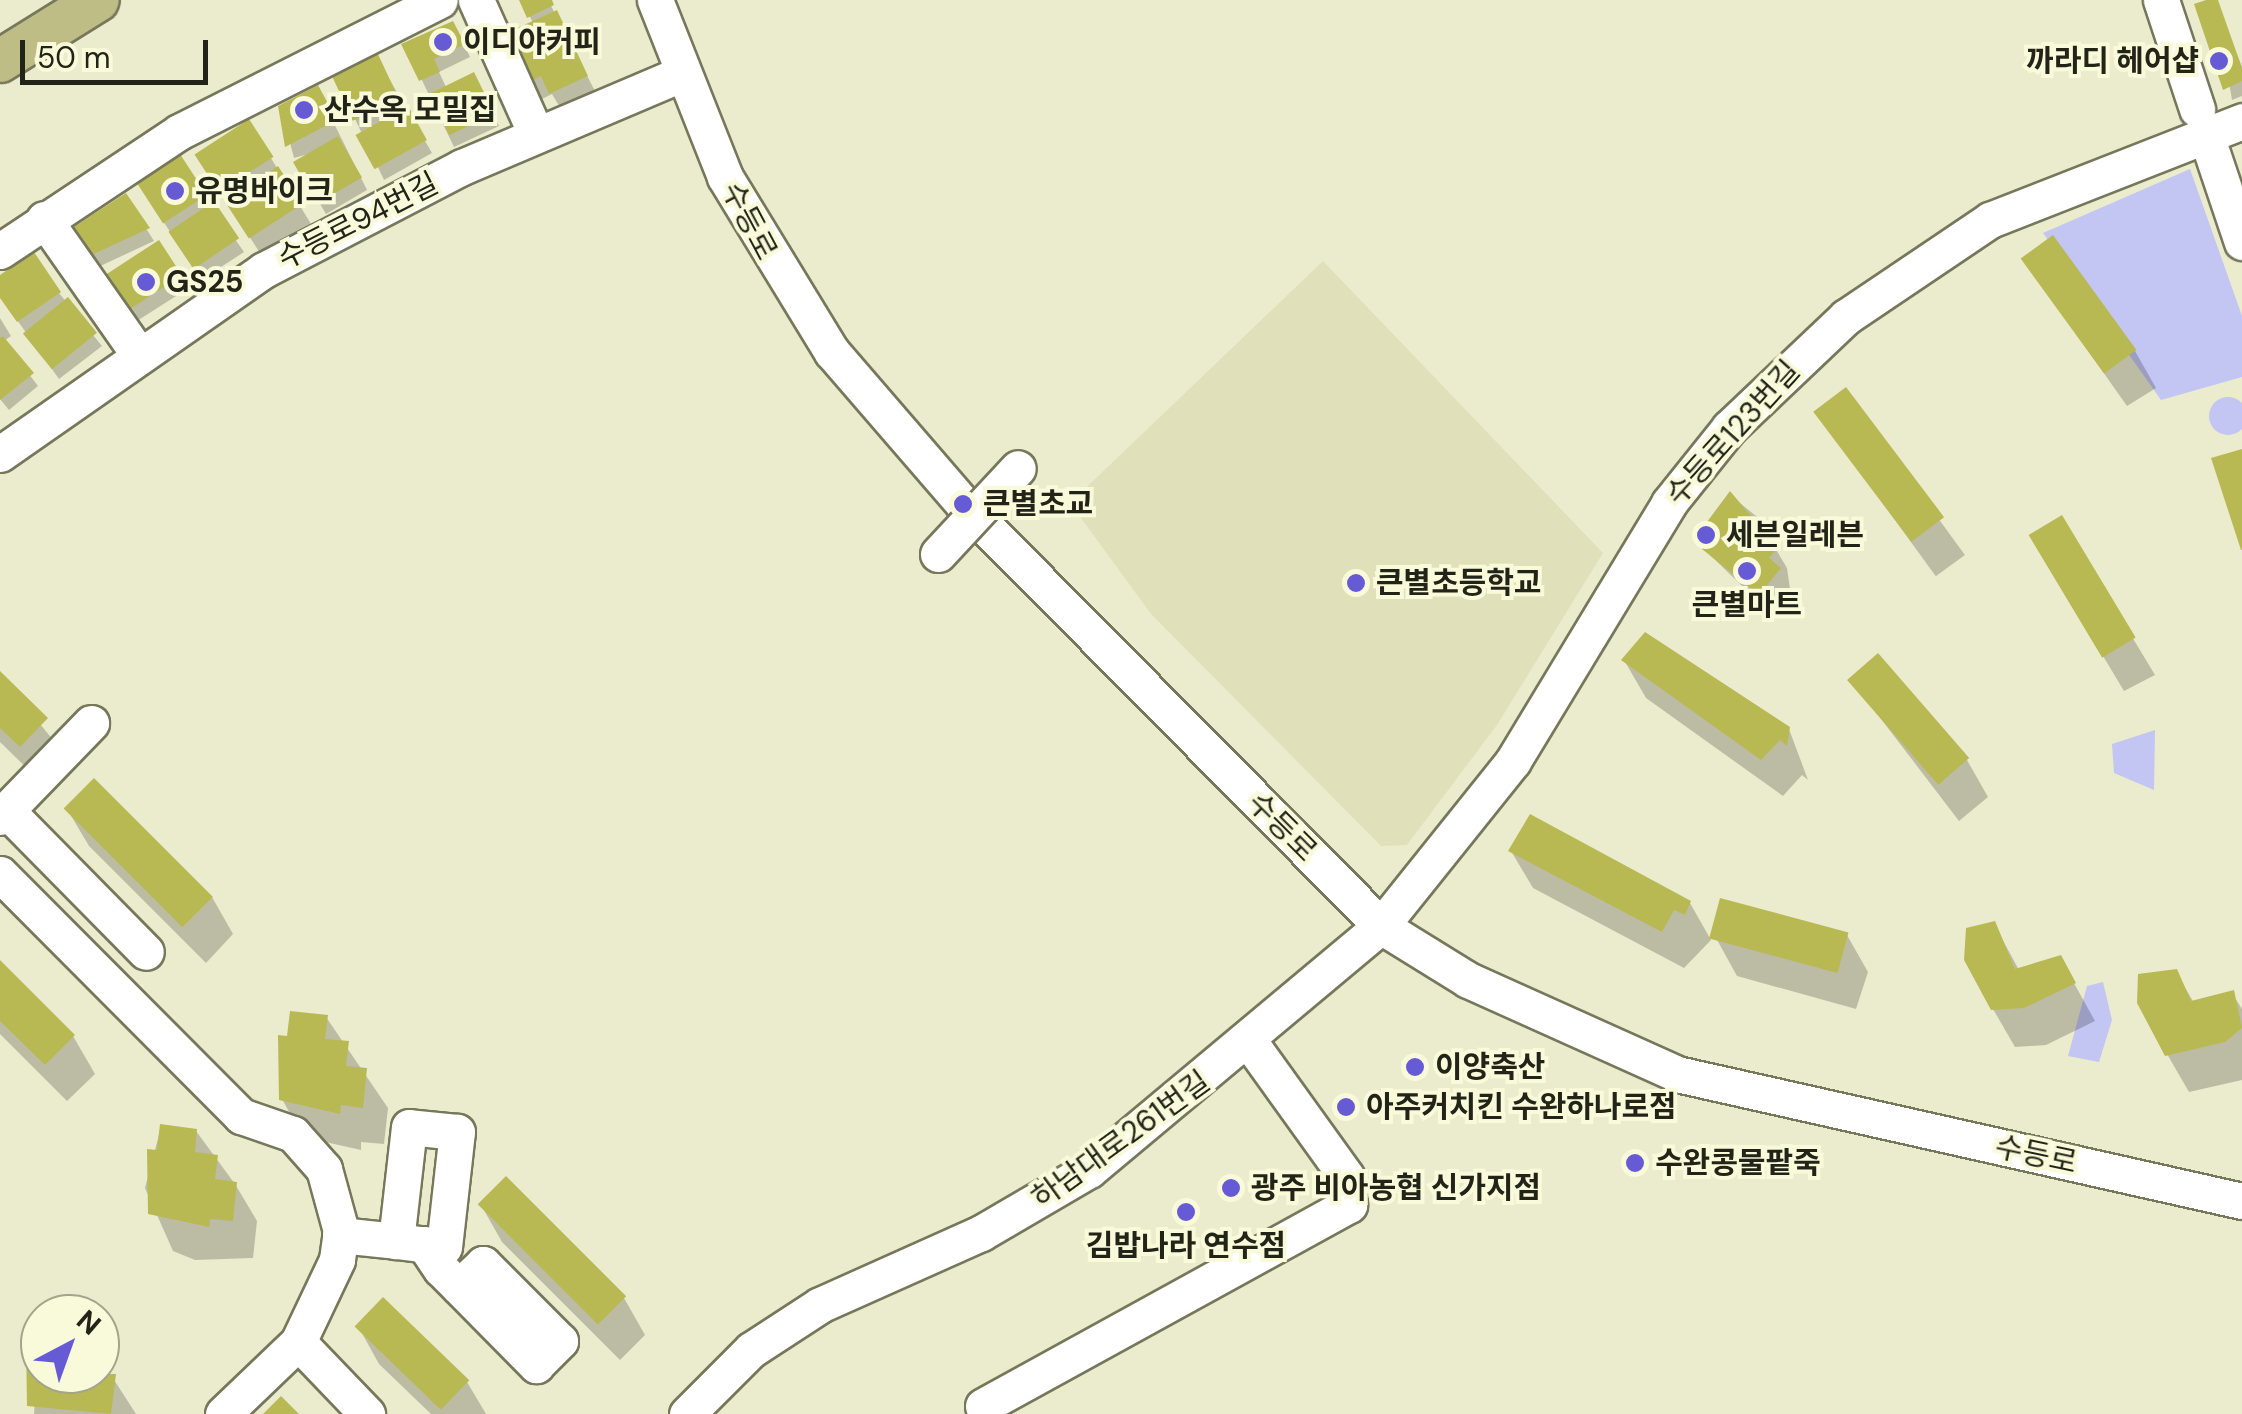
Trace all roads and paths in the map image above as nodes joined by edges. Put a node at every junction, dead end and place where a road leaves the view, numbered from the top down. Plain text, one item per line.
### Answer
1 (98, 0) edge
2 (440, 0) edge
3 (476, 0) edge
4 (655, 0) edge
5 (2161, 0) edge
6 (0, 61) edge
7 (680, 74) junction
8 (2197, 108) dead end
9 (2242, 121) edge
10 (536, 134) junction
11 (2212, 153) dead end
12 (44, 220) junction
13 (2242, 242) edge
14 (0, 251) edge
15 (137, 352) junction
16 (0, 454) edge
17 (1018, 468) dead end
18 (938, 554) dead end
19 (91, 723) dead end
20 (5, 804) edge
21 (0, 874) edge
22 (1381, 926) junction
23 (146, 952) dead end
24 (1251, 1044) junction
25 (2242, 1200) edge
26 (340, 1235) junction
27 (458, 1287) dead end
28 (298, 1342) junction
29 (983, 1406) dead end
30 (224, 1414) edge
31 (367, 1414) edge
32 (687, 1414) edge

1 - 6 main road
2 - 12 street
3 - 10 street
4 - 7 street, 수등로
5 - 8 street
7 - 10 street, 수등로94번길
7 - 22 street, 수등로
9 - 22 street, 수등로123번길
10 - 15 street, 수등로94번길
11 - 13 street
12 - 14 street
12 - 15 street
15 - 16 street, 수등로94번길
17 - 18 street, bridge
19 - 20 street
20 - 23 street
21 - 26 street
22 - 24 street, 하남대로261번길
22 - 25 street, 수등로
24 - 29 street
24 - 32 street, 하남대로261번길
26 - 27 street
26 - 28 street
28 - 30 street
28 - 31 street

